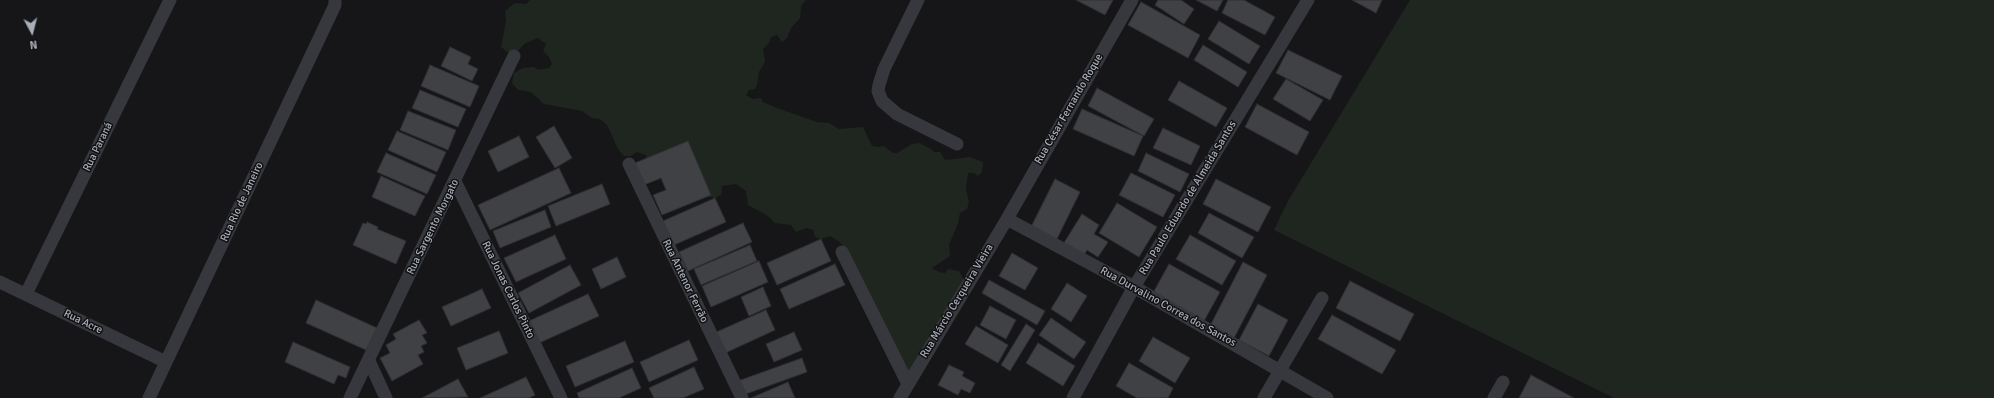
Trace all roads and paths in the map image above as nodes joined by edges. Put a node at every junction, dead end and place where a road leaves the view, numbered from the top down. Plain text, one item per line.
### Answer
1 (170, 0) edge
2 (918, 0) edge
3 (1132, 0) edge
4 (1308, 0) edge
5 (335, 3) edge
6 (514, 56) dead end
7 (956, 144) dead end
8 (629, 164) dead end
9 (455, 181) junction
10 (1007, 219) junction
11 (842, 252) dead end
12 (0, 282) edge
13 (1134, 287) junction
14 (26, 294) junction
15 (1322, 298) dead end
16 (369, 361) junction
17 (166, 362) junction
18 (1280, 371) junction
19 (1504, 382) dead end
20 (908, 384) junction
21 (149, 398) edge
22 (350, 398) edge
23 (386, 398) edge
24 (561, 398) edge
25 (742, 398) edge
26 (900, 398) edge
27 (1073, 398) edge
28 (1264, 398) edge
29 (1327, 398) edge
30 (1494, 398) edge

1 - 14 street, Rua Paraná
2 - 7 street
3 - 10 street, Rua César Fernando Roque
4 - 13 street, Rua Paulo Eduardo de Almeida Santos
5 - 17 street, Rua Rio de Janeiro
6 - 9 street, Rua Sargento Morgato
8 - 25 street, Rua Antenor Ferrão
9 - 16 street, Rua Sargento Morgato
9 - 24 street, Rua Jonas Carlos Pinto
10 - 13 street, Rua Durvalino Correa dos Santos
10 - 20 street, Rua Márcio Cerqueira Vieira
11 - 20 street
12 - 14 street, Rua Acre
13 - 18 street, Rua Durvalino Correa dos Santos
13 - 27 street, Rua Paulo Eduardo de Almeida Santos
14 - 17 street, Rua Acre
15 - 18 street
16 - 22 street, Rua Sargento Morgato
16 - 23 street
17 - 21 street, Rua Rio de Janeiro
18 - 28 street
18 - 29 street, Rua Durvalino Correa dos Santos
19 - 30 street
20 - 26 street, Rua Márcio Cerqueira Vieira

